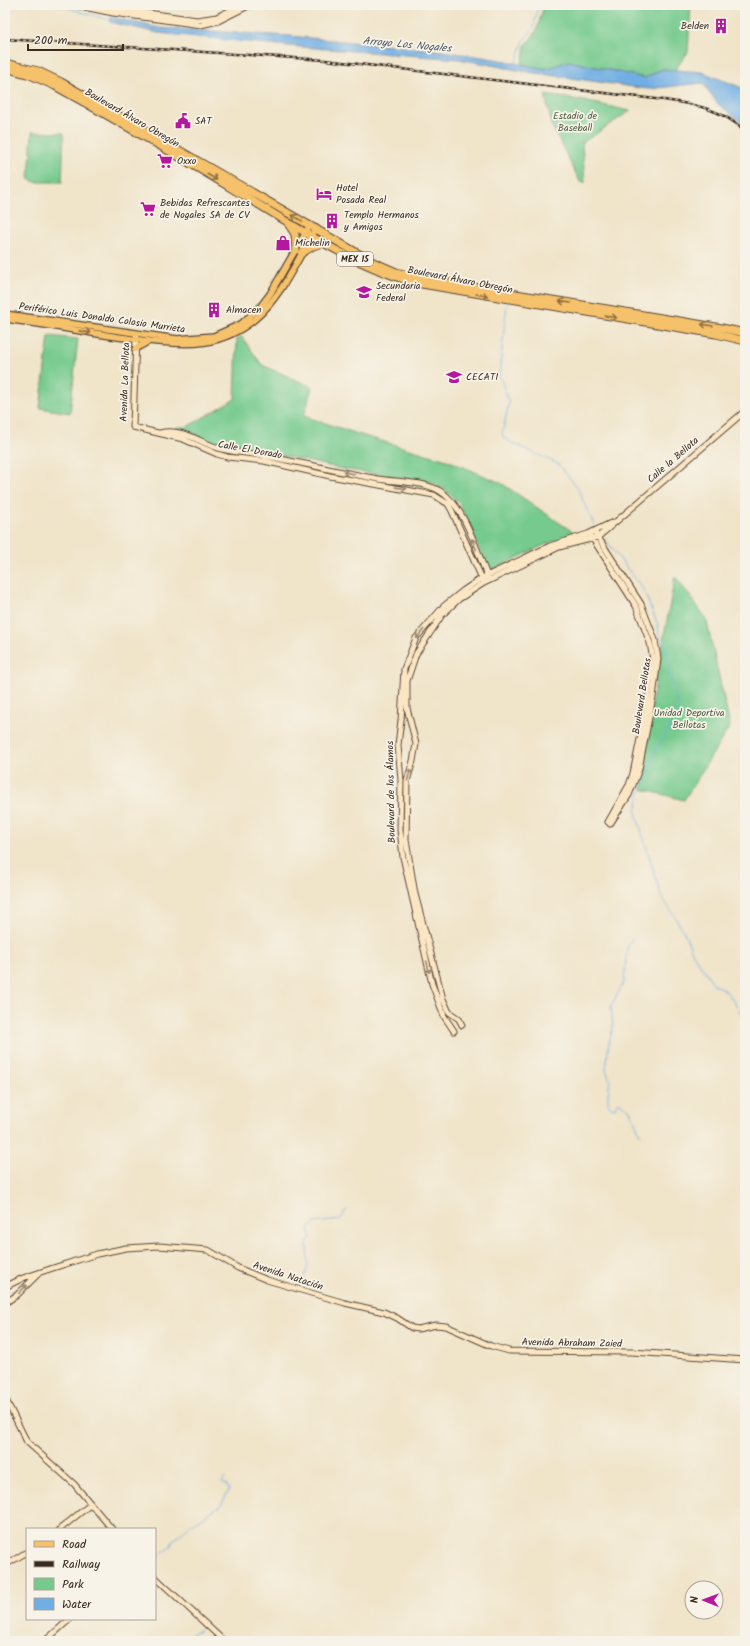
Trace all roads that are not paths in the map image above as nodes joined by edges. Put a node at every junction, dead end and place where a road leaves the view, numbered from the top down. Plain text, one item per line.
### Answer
1 (74, 5) edge
2 (92, 5) edge
3 (241, 5) edge
4 (250, 5) edge
5 (5, 63) edge
6 (5, 68) edge
7 (146, 130) junction
8 (156, 144) junction
9 (175, 147) junction
10 (286, 222) junction
11 (313, 227) junction
12 (309, 234) junction
13 (324, 243) junction
14 (299, 251) junction
15 (5, 314) edge
16 (5, 319) edge
17 (745, 333) edge
18 (136, 337) junction
19 (149, 341) junction
20 (745, 341) edge
21 (135, 348) junction
22 (745, 411) edge
23 (160, 433) joint
24 (613, 522) junction
25 (592, 532) junction
26 (595, 538) junction
27 (486, 579) junction
28 (609, 823) dead end
29 (462, 1025) dead end
30 (454, 1031) dead end
31 (39, 1272) junction
32 (5, 1287) edge
33 (5, 1304) edge
34 (405, 1324) joint
35 (745, 1360) edge
36 (5, 1398) edge
37 (91, 1504) junction
38 (61, 1528) edge
39 (111, 1528) edge
40 (26, 1553) edge
41 (5, 1565) edge
42 (156, 1578) edge
43 (69, 1620) edge
44 (45, 1641) edge
45 (224, 1641) edge

1 - 4 street
2 - 3 street
5 - 7 highway, Boulevard Álvaro Obregón / MEX 15
6 - 8 highway, Boulevard Álvaro Obregón / MEX 15
7 - 8 highway
7 - 9 highway, Boulevard Álvaro Obregón / MEX 15
8 - 9 highway
8 -> 10 highway, Boulevard Álvaro Obregón / MEX 15
11 -> 9 highway, Boulevard Álvaro Obregón / MEX 15
10 - 12 highway, Boulevard Álvaro Obregón / MEX 15
10 - 14 highway
11 - 12 main road, Periférico Luis Donaldo Colosio Murrieta
17 -> 11 highway, Boulevard Álvaro Obregón / MEX 15
12 - 13 highway, Boulevard Álvaro Obregón / MEX 15
12 - 14 main road, Periférico Luis Donaldo Colosio Murrieta
13 - 14 highway
13 -> 20 highway, Boulevard Álvaro Obregón / MEX 15
14 - 18 main road, Periférico Luis Donaldo Colosio Murrieta
14 - 19 main road, Periférico Luis Donaldo Colosio Murrieta
15 - 18 main road, Periférico Luis Donaldo Colosio Murrieta
16 -> 18 main road, Periférico Luis Donaldo Colosio Murrieta
18 - 19 main road, Periférico Luis Donaldo Colosio Murrieta
18 - 21 street, Avenida La Bellota
19 - 21 main road
21 - 23 street, Avenida La Bellota
22 - 24 street, Calle la Bellota
23 - 27 street, Calle El Dorado
24 - 25 street, Calle la Bellota
24 - 26 street, Calle la Bellota
25 - 26 street, Boulevard Bellotas
25 - 27 street, Boulevard de los Álamos
26 - 27 street, Boulevard de los Álamos
26 - 28 street, Boulevard Bellotas
29 -> 27 street, Boulevard de los Álamos
27 -> 30 street, Boulevard de los Álamos
31 - 32 street, Avenida Natación
33 -> 31 street
31 - 34 street, Avenida Natación
34 - 35 street, Avenida Abraham Zaied
36 - 37 street
37 - 38 street
37 - 39 street
40 - 41 street
42 - 45 street
43 - 44 street

